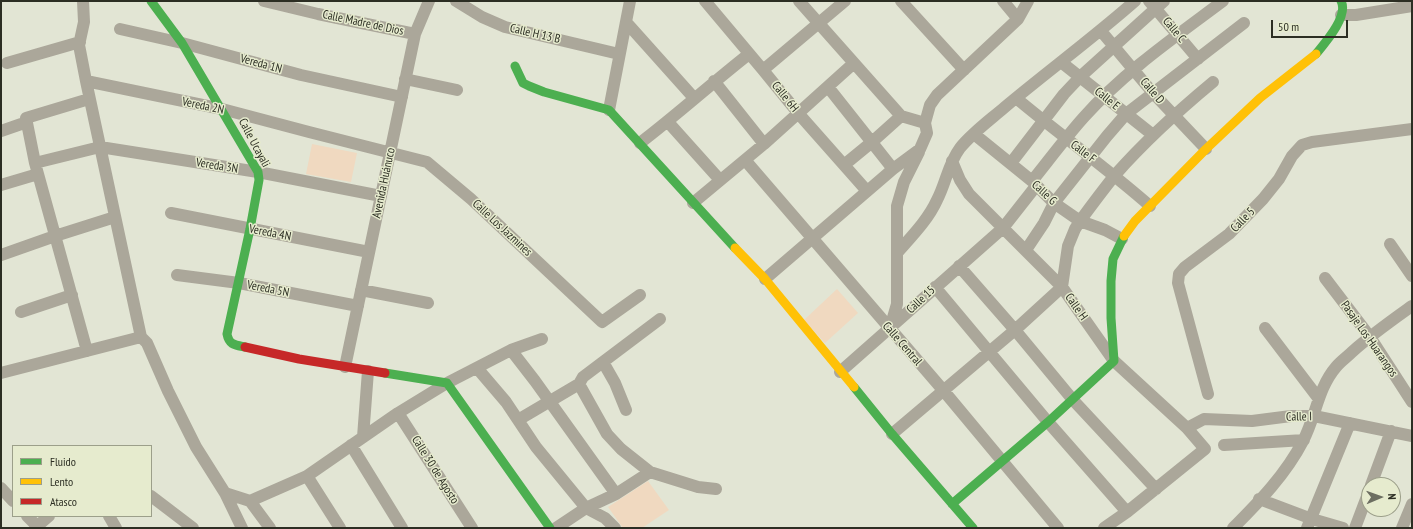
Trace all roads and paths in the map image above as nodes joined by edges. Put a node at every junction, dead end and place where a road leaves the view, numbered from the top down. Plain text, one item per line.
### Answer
1 (83, 1) edge
2 (151, 1) edge
3 (264, 1) edge
4 (429, 1) edge
5 (456, 1) edge
6 (630, 1) edge
7 (799, 1) edge
8 (844, 1) edge
9 (901, 1) edge
10 (1003, 1) edge
11 (1028, 1) edge
12 (1135, 1) edge
13 (1223, 1) edge
14 (1341, 1) edge
15 (709, 2) edge
16 (1156, 3) edge
17 (1412, 6) edge
18 (1341, 15) junction
19 (1018, 19) junction
20 (626, 22) junction
21 (819, 22) junction
22 (1244, 23) dead end
23 (120, 29) dead end
24 (1102, 31) junction
25 (415, 34) junction
26 (1178, 34) junction
27 (80, 42) junction
28 (182, 43) junction
29 (1114, 46) junction
30 (619, 54) junction
31 (749, 54) junction
32 (1198, 59) junction
33 (1061, 62) junction
34 (854, 63) junction
35 (7, 64) dead end
36 (516, 66) dead end
37 (763, 70) junction
38 (964, 70) junction
39 (1134, 70) junction
40 (1080, 77) junction
41 (405, 79) junction
42 (86, 81) junction
43 (714, 81) junction
44 (1213, 82) dead end
45 (828, 88) junction
46 (456, 90) dead end
47 (1153, 93) junction
48 (1104, 96) junction
49 (402, 97) junction
50 (694, 98) junction
51 (1016, 98) junction
52 (89, 99) junction
53 (222, 109) junction
54 (609, 110) junction
55 (798, 113) junction
56 (1126, 114) junction
57 (1174, 115) junction
58 (900, 116) junction
59 (1044, 121) junction
60 (27, 122) junction
61 (668, 122) junction
62 (925, 123) junction
63 (1412, 128) edge
64 (1, 131) edge
65 (974, 134) junction
66 (1153, 135) junction
67 (1066, 139) junction
68 (872, 142) junction
69 (640, 143) junction
70 (764, 144) junction
71 (100, 147) junction
72 (920, 149) junction
73 (1206, 149) junction
74 (390, 152) junction
75 (1090, 157) junction
76 (745, 160) junction
77 (952, 161) junction
78 (1011, 163) junction
79 (844, 165) junction
80 (36, 168) junction
81 (893, 169) junction
82 (258, 172) junction
83 (1115, 176) junction
84 (720, 180) junction
85 (1034, 184) junction
86 (1, 185) edge
87 (868, 192) junction
88 (381, 196) junction
89 (693, 203) junction
90 (1054, 203) junction
91 (1150, 206) junction
92 (171, 213) dead end
93 (115, 217) junction
94 (1080, 221) junction
95 (1003, 228) junction
96 (250, 229) junction
97 (55, 236) junction
98 (811, 239) junction
99 (1122, 239) junction
100 (1390, 244) dead end
101 (1026, 250) junction
102 (369, 252) junction
103 (897, 253) junction
104 (1, 255) edge
105 (959, 266) junction
106 (177, 275) dead end
107 (1412, 276) edge
108 (1325, 278) dead end
109 (765, 279) junction
110 (238, 284) junction
111 (935, 287) junction
112 (1062, 287) junction
113 (361, 290) junction
114 (72, 295) junction
115 (640, 295) dead end
116 (428, 303) dead end
117 (358, 306) junction
118 (1412, 306) edge
119 (21, 312) dead end
120 (660, 319) dead end
121 (1265, 328) dead end
122 (890, 329) junction
123 (1015, 330) junction
124 (1370, 336) junction
125 (141, 337) junction
126 (542, 338) dead end
127 (511, 350) junction
128 (88, 351) junction
129 (989, 351) junction
130 (1114, 361) junction
131 (603, 362) junction
132 (345, 367) junction
133 (477, 368) junction
134 (368, 371) junction
135 (840, 372) junction
136 (1, 373) edge
137 (447, 383) junction
138 (579, 384) junction
139 (944, 390) junction
140 (1208, 394) dead end
141 (1319, 399) junction
142 (1073, 400) junction
143 (550, 402) junction
144 (1412, 402) edge
145 (626, 410) dead end
146 (398, 412) junction
147 (1314, 416) junction
148 (518, 420) junction
149 (1048, 422) junction
150 (1350, 423) junction
151 (1187, 428) junction
152 (1391, 431) junction
153 (892, 434) junction
154 (1412, 436) edge
155 (363, 437) junction
156 (1304, 440) junction
157 (351, 445) junction
158 (1224, 445) dead end
159 (1001, 460) junction
160 (650, 472) junction
161 (307, 476) junction
162 (1374, 477) edge
163 (1, 488) edge
164 (716, 489) dead end
165 (1156, 489) junction
166 (225, 493) junction
167 (616, 494) junction
168 (152, 497) edge
169 (1259, 499) junction
170 (12, 500) edge
171 (250, 501) junction
172 (952, 504) junction
173 (1412, 504) edge
174 (586, 508) junction
175 (1127, 512) junction
176 (1361, 514) edge
177 (28, 517) edge
178 (48, 517) edge
179 (110, 517) edge
180 (1309, 523) edge
181 (36, 527) edge
182 (116, 528) edge
183 (193, 528) edge
184 (242, 528) edge
185 (270, 528) edge
186 (340, 528) edge
187 (402, 528) edge
188 (472, 528) edge
189 (550, 528) edge
190 (556, 528) edge
191 (615, 528) edge
192 (973, 528) edge
193 (1058, 528) edge
194 (1104, 528) edge
195 (1233, 528) edge
196 (1343, 528) edge
197 (1356, 528) edge
198 (1402, 528) edge

1 - 27 street
2 - 28 street, Calle Ucayali
3 - 25 street, Calle Madre de Dios
4 - 25 street, Avenida Huánuco
5 - 30 street, Calle H 13 B
6 - 20 street
7 - 21 street
8 - 21 street
9 - 38 street
10 - 19 street
11 - 19 street
12 - 24 street
13 - 26 street, Calle 15
14 - 18 street
15 - 31 street, Calle 6H
16 - 26 street, Calle C
16 - 29 street
17 - 18 street
18 - 73 street
19 - 38 street
20 - 30 street
20 - 50 street
21 - 34 street
21 - 37 street
22 - 32 street
23 - 28 street, Vereda 1N
24 - 29 street, Calle D
24 - 33 street
25 - 41 street, Avenida Huánuco
26 - 32 street, Calle C
26 - 39 street, Calle 15
27 - 35 street
27 - 42 street
28 - 49 street, Vereda 1N
28 - 53 street, Calle Ucayali
29 - 39 street, Calle D
29 - 40 street
30 - 54 street
31 - 37 street, Calle 6H
31 - 43 street
32 - 47 street
33 - 40 street, Calle E
33 - 51 street
34 - 45 street
34 - 58 street
36 - 54 street
37 - 55 street, Calle 6H
38 - 62 street
39 - 47 street, Calle D
39 - 48 street, Calle 15
40 - 48 street, Calle E
40 - 59 street
41 - 46 street
41 - 49 street, Avenida Huánuco
42 - 52 street
42 - 53 street, Vereda 2N
43 - 50 street
43 - 70 street
44 - 57 street
45 - 55 street
45 - 68 street
47 - 56 street
47 - 57 street, Calle D
48 - 56 street, Calle E
48 - 67 street, Calle 15
49 - 74 street, Avenida Huánuco
50 - 61 street
51 - 59 street, Calle F
51 - 65 street
52 - 60 street
52 - 71 street
53 - 74 street, Vereda 2N
53 - 82 street, Calle Ucayali
54 - 69 street
55 - 70 street
55 - 79 street, Calle 6H
56 - 66 street, Calle E
56 - 75 street
57 - 66 street
57 - 73 street, Calle D
58 - 62 street
58 - 68 street
59 - 67 street, Calle F
59 - 78 street
60 - 64 street
60 - 80 street
61 - 69 street
61 - 84 street
62 - 72 street
63 - 140 street, Calle 5
65 - 77 street
65 - 78 street, Calle G
66 - 83 street
67 - 75 street, Calle F
67 - 85 street, Calle 15
68 - 79 street
68 - 81 street
69 - 89 street
70 - 76 street
71 - 80 street
71 - 82 street, Vereda 3N
71 - 93 street
72 - 81 street
72 - 103 street
73 - 91 street
74 - 88 street, Avenida Huánuco
74 - 115 street, Calle Los Jazmines
75 - 83 street, Calle F
75 - 90 street
76 - 84 street
76 - 98 street, Calle Central
77 - 95 street, Calle H
77 - 103 street
78 - 85 street, Calle G
79 - 87 street, Calle 6H
80 - 86 street
80 - 97 street
81 - 87 street
82 - 88 street, Vereda 3N
82 - 96 street, Calle Ucayali
83 - 91 street, Calle F
83 - 94 street
84 - 89 street
85 - 90 street, Calle G
85 - 95 street, Calle 15
87 - 98 street
88 - 102 street, Avenida Huánuco
89 - 109 street
90 - 94 street, Calle G
90 - 101 street
91 - 99 street
92 - 96 street, Vereda 4N
93 - 97 street
93 - 125 street
94 - 99 street, Calle G
94 - 112 street
95 - 101 street, Calle H
95 - 105 street, Calle 15
96 - 102 street, Vereda 4N
96 - 110 street, Calle Ucayali
97 - 104 street
97 - 114 street
98 - 109 street
98 - 122 street, Calle Central
99 - 130 street
100 - 107 street
101 - 112 street, Calle H
102 - 113 street, Avenida Huánuco
103 - 122 street
105 - 111 street, Calle 15
105 - 123 street
106 - 110 street, Vereda 5N
108 - 124 street, Pasaje Los Huarangos
109 - 135 street
110 - 117 street, Vereda 5N
110 - 132 street, Calle Ucayali
111 - 122 street, Calle 15
111 - 129 street
112 - 123 street
112 - 130 street, Calle H
113 - 116 street
113 - 117 street, Avenida Huánuco
114 - 119 street
114 - 128 street
117 - 132 street, Avenida Huánuco
118 - 124 street
120 - 131 street
121 - 141 street
122 - 135 street, Calle 15
122 - 139 street, Calle Central
123 - 129 street
123 - 142 street
124 - 141 street
124 - 144 street, Pasaje Los Huarangos
125 - 128 street
125 - 166 street
126 - 127 street
127 - 133 street
127 - 143 street
128 - 136 street
129 - 139 street
129 - 149 street
130 - 142 street
130 - 151 street, Calle H
131 - 138 street
131 - 145 street
132 - 134 street
133 - 137 street
133 - 148 street
134 - 137 street
134 - 155 street
135 - 153 street
137 - 146 street
137 - 189 street
138 - 143 street
138 - 160 street
139 - 153 street
139 - 159 street, Calle Central
141 - 147 street
142 - 149 street
142 - 165 street
143 - 148 street
143 - 167 street
146 - 155 street
146 - 188 street, Calle 30 de Agosto
147 - 150 street, Calle I
147 - 151 street, Calle I
147 - 156 street
148 - 174 street
149 - 159 street
149 - 175 street
150 - 152 street, Calle I
150 - 180 street
151 - 165 street, Calle H
152 - 154 street, Calle I
152 - 162 street
153 - 172 street
155 - 157 street
156 - 158 street
156 - 169 street
157 - 161 street
157 - 187 street
159 - 172 street
159 - 193 street, Calle Central
160 - 164 street
160 - 167 street
161 - 171 street
161 - 186 street
163 - 170 street
165 - 175 street
166 - 171 street
166 - 184 street
167 - 174 street
168 - 183 street
169 - 180 street
169 - 195 street
171 - 185 street
172 - 192 street
173 - 198 street
174 - 190 street
174 - 191 street
175 - 194 street
176 - 197 street
177 - 181 street
178 - 181 street
179 - 182 street
180 - 196 street

